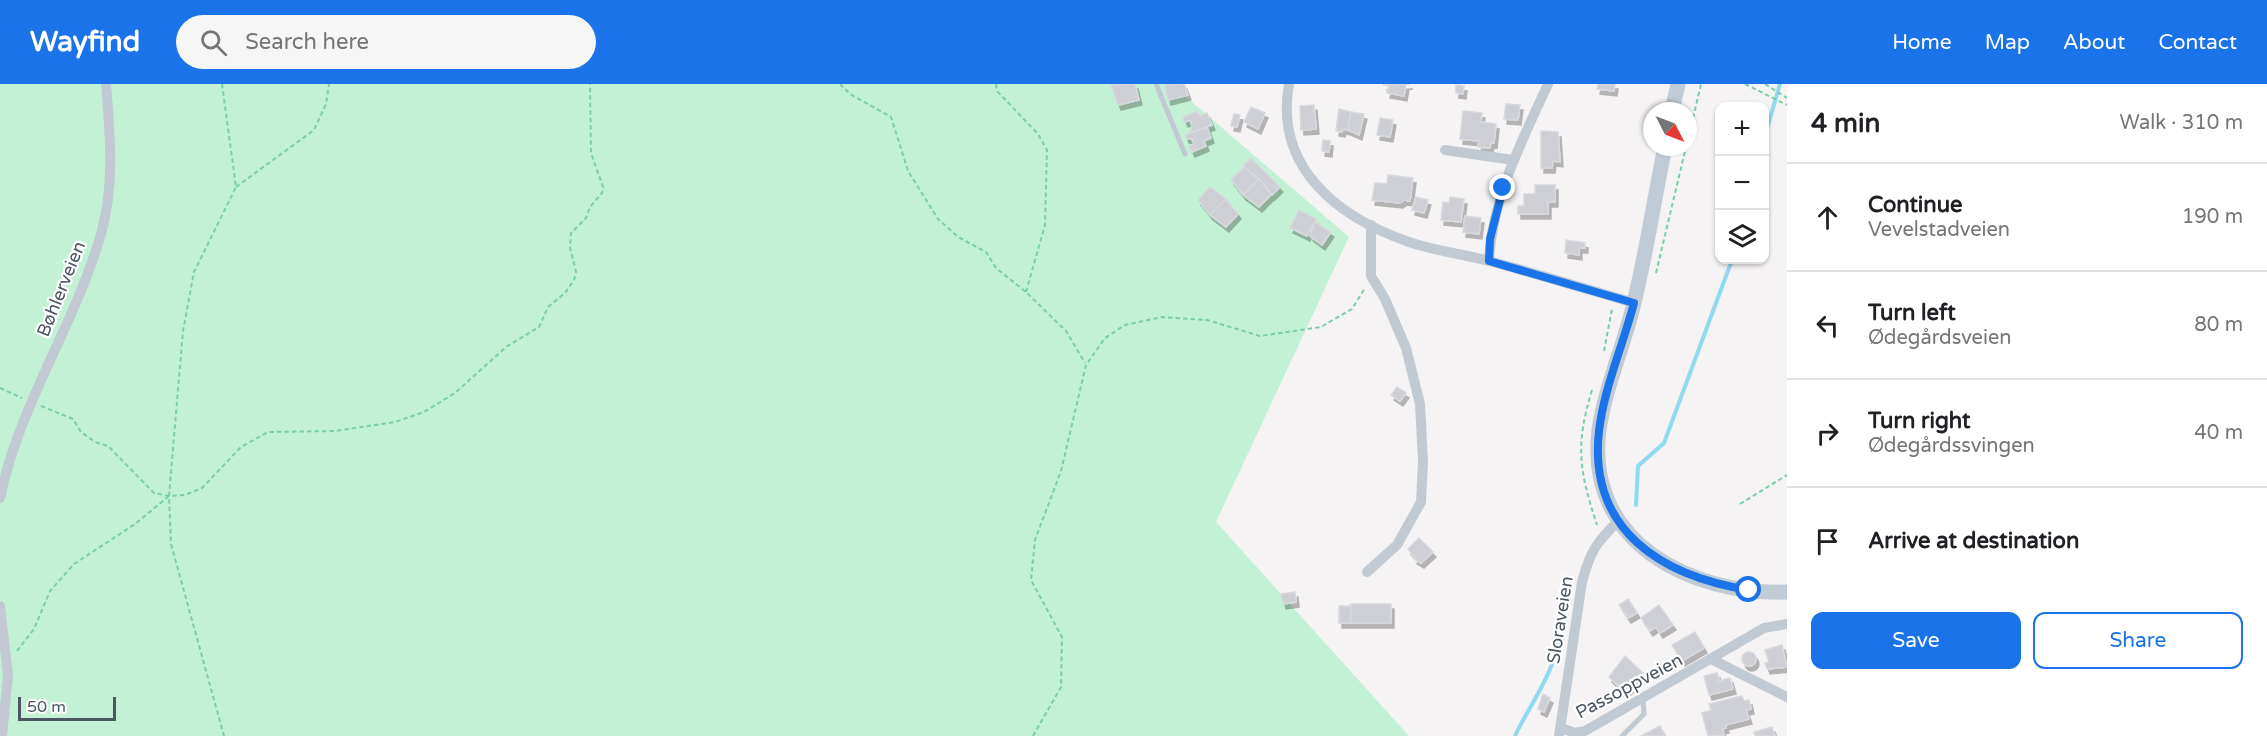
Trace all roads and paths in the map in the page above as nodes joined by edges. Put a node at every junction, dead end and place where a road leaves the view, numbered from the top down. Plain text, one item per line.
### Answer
1 (106, 84) edge
2 (222, 84) edge
3 (329, 84) edge
4 (590, 84) edge
5 (840, 84) edge
6 (996, 84) edge
7 (1156, 84) edge
8 (1289, 84) edge
9 (1548, 84) edge
10 (1678, 84) edge
11 (1701, 84) edge
12 (1745, 84) edge
13 (1765, 84) edge
14 (1787, 98) edge
15 (1674, 102) edge
16 (1697, 102) edge
17 (1787, 105) edge
18 (1444, 150) dead end
19 (1185, 154) dead end
20 (1663, 156) edge
21 (1684, 156) edge
22 (1513, 160) junction
23 (236, 187) junction
24 (1371, 225) junction
25 (1489, 261) junction
26 (1371, 276) junction
27 (1654, 280) dead end
28 (1026, 292) junction
29 (1634, 303) junction
30 (1086, 365) junction
31 (0, 388) edge
32 (32, 403) junction
33 (1787, 475) edge
34 (169, 496) junction
35 (0, 498) edge
36 (1740, 504) dead end
37 (1618, 521) junction
38 (1367, 572) dead end
39 (1787, 592) edge
40 (0, 606) edge
41 (1787, 624) edge
42 (7, 658) junction
43 (1711, 659) junction
44 (1787, 697) edge
45 (1643, 700) junction
46 (1560, 732) edge
47 (2, 736) edge
48 (224, 736) edge
49 (1034, 736) edge
50 (1622, 736) edge

1 - 32 street, Bøhlerveien
2 - 23 path
3 - 23 path
4 - 34 path
5 - 28 path
6 - 28 path
7 - 19 lane
8 - 24 street
9 - 22 street
10 - 15 main road
11 - 16 path
12 - 17 path
13 - 14 path
18 - 22 street
20 - 29 main road
21 - 27 path
22 - 25 street
23 - 34 path
24 - 25 street
24 - 26 street
25 - 29 street
26 - 30 path
26 - 38 street
28 - 30 path
29 - 37 main road
30 - 49 path
31 - 32 path
32 - 34 path
32 - 35 street, Bøhlerveien
33 - 36 path
34 - 42 path
34 - 48 path
37 - 39 main road
37 - 46 street, Sloraveien
40 - 42 street
41 - 43 street, Passoppveien
42 - 47 street
43 - 44 street, Passoppveien
43 - 45 street, Passoppveien
45 - 46 street, Passoppveien
45 - 50 lane

